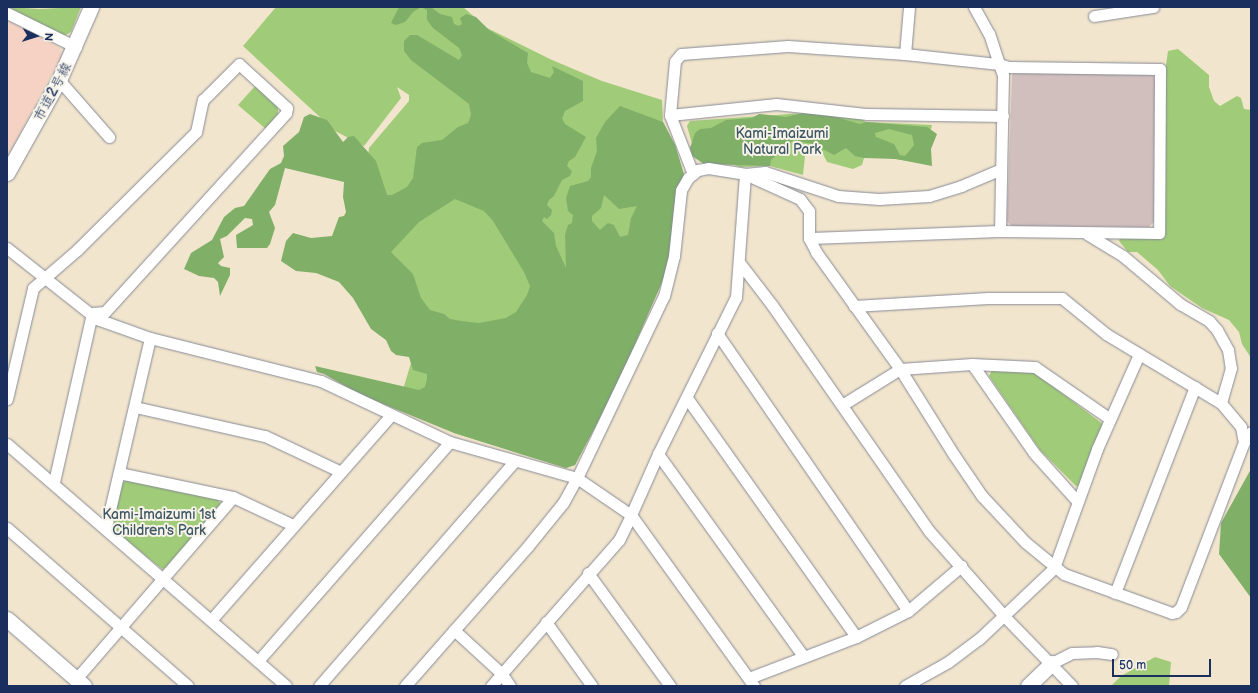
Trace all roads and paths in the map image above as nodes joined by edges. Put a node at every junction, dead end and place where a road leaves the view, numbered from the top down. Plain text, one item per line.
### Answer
1 (91, 7) edge
2 (910, 7) edge
3 (974, 7) edge
4 (1153, 7) edge
5 (7, 13) edge
6 (1094, 16) dead end
7 (76, 47) junction
8 (905, 54) junction
9 (999, 64) junction
10 (60, 80) junction
11 (670, 115) junction
12 (1003, 116) junction
13 (109, 137) dead end
14 (999, 170) junction
15 (7, 173) edge
16 (693, 174) junction
17 (745, 174) junction
18 (1000, 231) junction
19 (1087, 234) junction
20 (809, 238) junction
21 (7, 248) edge
22 (739, 262) junction
23 (45, 279) junction
24 (854, 306) junction
25 (92, 313) junction
26 (717, 333) junction
27 (150, 338) junction
28 (1138, 354) junction
29 (972, 364) junction
30 (900, 369) junction
31 (1195, 387) junction
32 (687, 398) junction
33 (7, 399) edge
34 (1221, 403) junction
35 (842, 405) junction
36 (135, 407) junction
37 (391, 415) junction
38 (1110, 419) junction
39 (1251, 432) edge
40 (450, 442) junction
41 (1244, 442) junction
42 (7, 444) edge
43 (658, 454) junction
44 (514, 462) junction
45 (341, 472) junction
46 (119, 473) junction
47 (577, 478) junction
48 (54, 482) junction
49 (233, 498) junction
50 (1077, 501) junction
51 (631, 515) junction
52 (293, 525) junction
53 (106, 527) junction
54 (7, 528) edge
55 (960, 566) junction
56 (1054, 568) junction
57 (588, 573) junction
58 (163, 578) junction
59 (1115, 593) junction
60 (908, 611) junction
61 (1005, 617) junction
62 (7, 619) edge
63 (211, 620) junction
64 (546, 622) junction
65 (121, 627) junction
66 (454, 630) junction
67 (856, 637) junction
68 (1112, 654) dead end
69 (803, 656) junction
70 (258, 661) junction
71 (1052, 663) junction
72 (502, 673) junction
73 (751, 682) edge
74 (80, 683) edge
75 (188, 686) edge
76 (286, 686) edge
77 (319, 686) edge
78 (405, 686) edge
79 (491, 686) edge
80 (510, 686) edge
81 (592, 686) edge
82 (670, 686) edge
83 (905, 686) edge
84 (1028, 686) edge
85 (1072, 686) edge

1 - 7 street, 市道2号線
2 - 8 street
3 - 9 street
4 - 6 street
5 - 7 street
7 - 10 street, 市道2号線
8 - 9 street
8 - 11 street
9 - 12 street
9 - 19 street
10 - 13 street
10 - 15 street, 市道2号線
11 - 12 street
11 - 16 street
12 - 14 street
14 - 17 street
14 - 18 street
16 - 17 street
16 - 47 street
17 - 20 street
17 - 22 street
18 - 19 street
18 - 20 street
19 - 34 street
20 - 24 street
21 - 23 street
22 - 26 street
22 - 35 street
23 - 25 street
23 - 25 street
23 - 33 street
24 - 28 street
24 - 30 street
25 - 27 street
25 - 48 street
26 - 32 street
26 - 60 street
27 - 36 street
27 - 37 street
28 - 31 street
28 - 38 street
29 - 30 street
29 - 38 street
29 - 50 street
30 - 35 street
30 - 56 street
31 - 34 street
31 - 59 street
32 - 43 street
32 - 67 street
34 - 41 street
35 - 55 street
36 - 45 street
36 - 46 street
37 - 40 street
37 - 45 street
38 - 50 street
39 - 41 street
40 - 44 street
40 - 70 street
41 - 59 street
42 - 48 street
43 - 51 street
43 - 69 street
44 - 47 street
44 - 77 street
45 - 52 street
46 - 49 street
46 - 53 street
47 - 51 street
47 - 66 street
48 - 53 street
49 - 52 street
49 - 58 street
50 - 56 street
51 - 57 street
51 - 73 street
52 - 63 street
53 - 58 street
54 - 65 street
55 - 60 street
55 - 61 street
56 - 59 street
56 - 61 street
57 - 64 street
57 - 82 street
58 - 63 street
58 - 65 street
60 - 67 street
61 - 71 street
61 - 83 street
62 - 74 street
63 - 70 street
64 - 72 street
64 - 81 street
65 - 74 street
65 - 75 street
66 - 72 street
66 - 78 street
67 - 69 street
68 - 71 street
69 - 73 street
70 - 76 street
71 - 84 street
71 - 85 street
72 - 79 street
72 - 80 street

